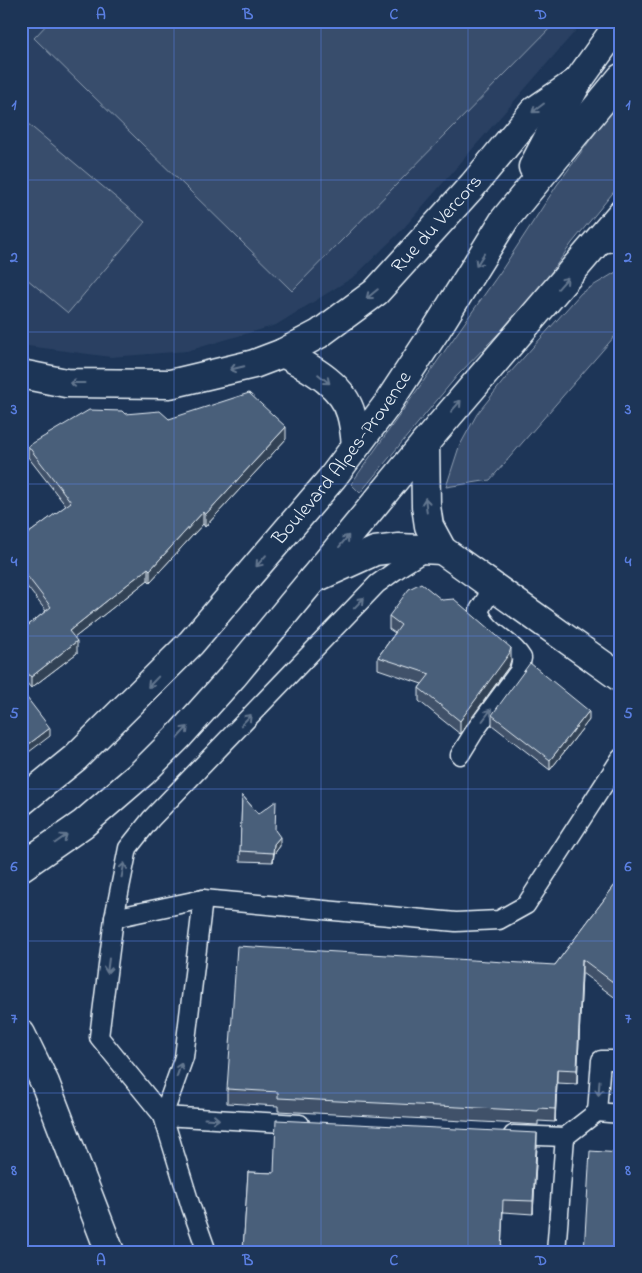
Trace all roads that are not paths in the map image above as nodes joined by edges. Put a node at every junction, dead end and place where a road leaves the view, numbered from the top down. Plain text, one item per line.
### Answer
1 (621, 21) edge
2 (621, 78) edge
3 (578, 81) junction
4 (621, 214) edge
5 (505, 219) junction
6 (621, 240) edge
7 (594, 246) junction
8 (283, 353) junction
9 (21, 374) edge
10 (424, 443) junction
11 (356, 445) junction
12 (435, 550) junction
13 (313, 579) junction
14 (494, 587) junction
15 (621, 678) edge
16 (460, 755) dead end
17 (621, 758) edge
18 (21, 802) edge
19 (21, 867) edge
20 (203, 899) junction
21 (114, 918) junction
22 (21, 1034) edge
23 (621, 1060) edge
24 (597, 1112) junction
25 (621, 1114) edge
26 (163, 1116) junction
27 (320, 1125) edge
28 (497, 1134) edge
29 (565, 1137) junction
30 (110, 1252) edge
31 (207, 1252) edge
32 (556, 1252) edge

1 - 3 main road
2 - 5 main road, Boulevard Alpes-Provence
3 - 5 main road
3 -> 8 main road, Rue du Vercors
4 - 7 main road
5 -> 11 main road, Boulevard Alpes-Provence
6 - 7 lane
10 -> 7 main road
8 -> 9 main road, Rue du Vercors
8 -> 11 main road
12 -> 10 main road
13 -> 10 main road
11 -> 18 main road, Boulevard Alpes-Provence
12 - 13 main road
12 - 14 main road
21 -> 12 lane
19 -> 13 main road
14 - 15 main road
16 -> 14 lane
17 - 20 lane
20 - 21 lane
26 -> 20 lane
21 -> 26 lane
22 - 30 main road
23 -> 24 lane
24 - 25 lane
24 - 29 lane
26 -> 27 lane
26 - 31 lane
28 - 29 lane
29 - 32 lane

